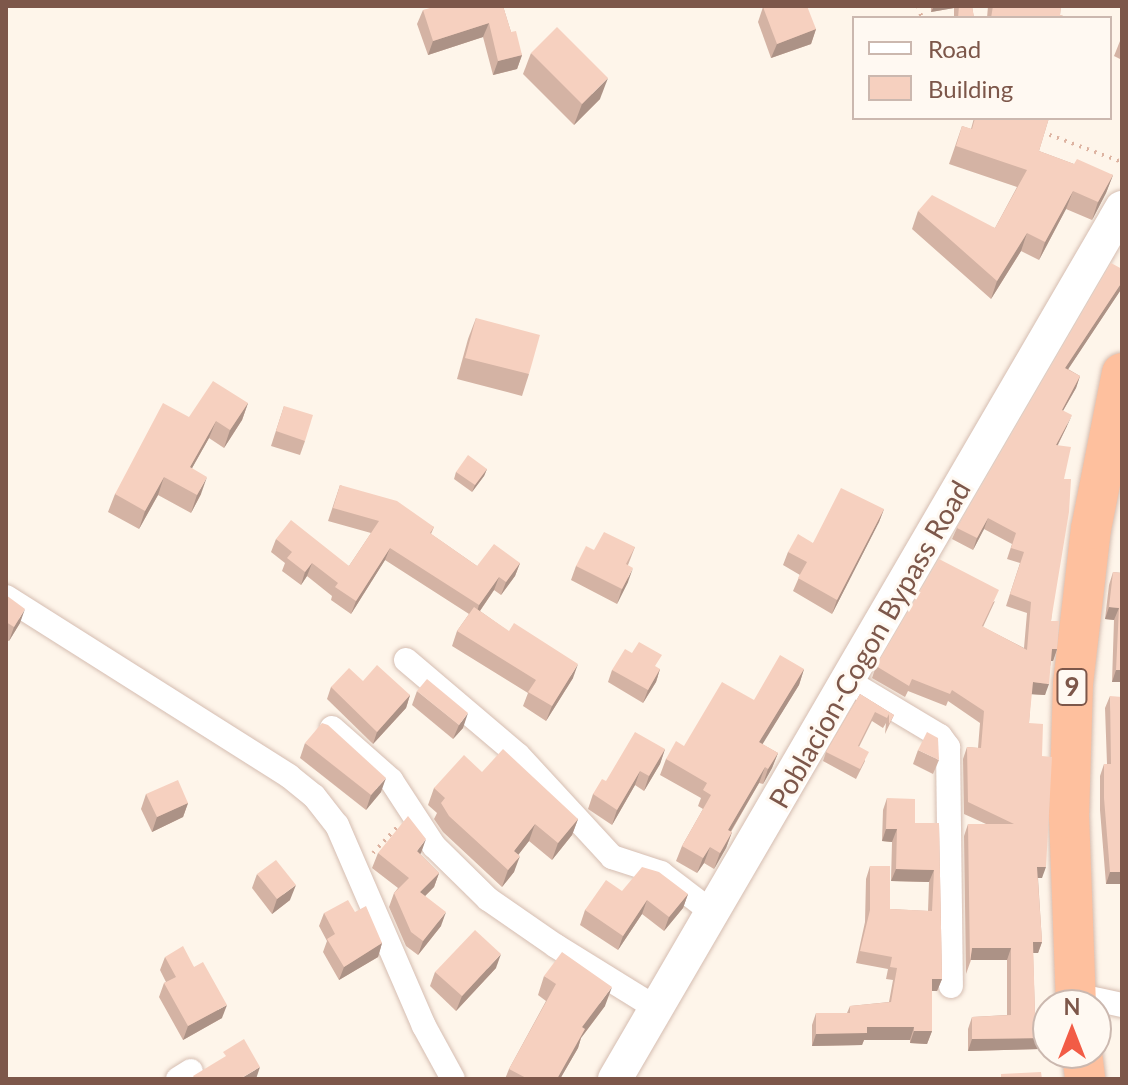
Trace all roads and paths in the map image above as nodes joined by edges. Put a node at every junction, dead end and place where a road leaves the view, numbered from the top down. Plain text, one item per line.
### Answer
1 (1035, 129) edge
2 (1122, 162) edge
3 (1122, 208) edge
4 (1122, 373) edge
5 (6, 597) edge
6 (406, 660) dead end
7 (848, 681) junction
8 (332, 728) edge
9 (411, 813) junction
10 (358, 869) junction
11 (712, 912) junction
12 (951, 986) dead end
13 (1076, 989) edge
14 (656, 1008) junction
15 (453, 1079) edge
16 (615, 1079) edge

1 - 2 path
3 - 7 main road, Poblacion-Cogon Bypass Road
4 - 13 highway, 9
5 - 10 street
6 - 11 street
7 - 11 main road, Poblacion-Cogon Bypass Road
7 - 12 street
8 - 9 street
9 - 10 path
9 - 14 street
10 - 15 street
11 - 14 main road, Poblacion-Cogon Bypass Road
14 - 16 main road, Poblacion-Cogon Bypass Road

